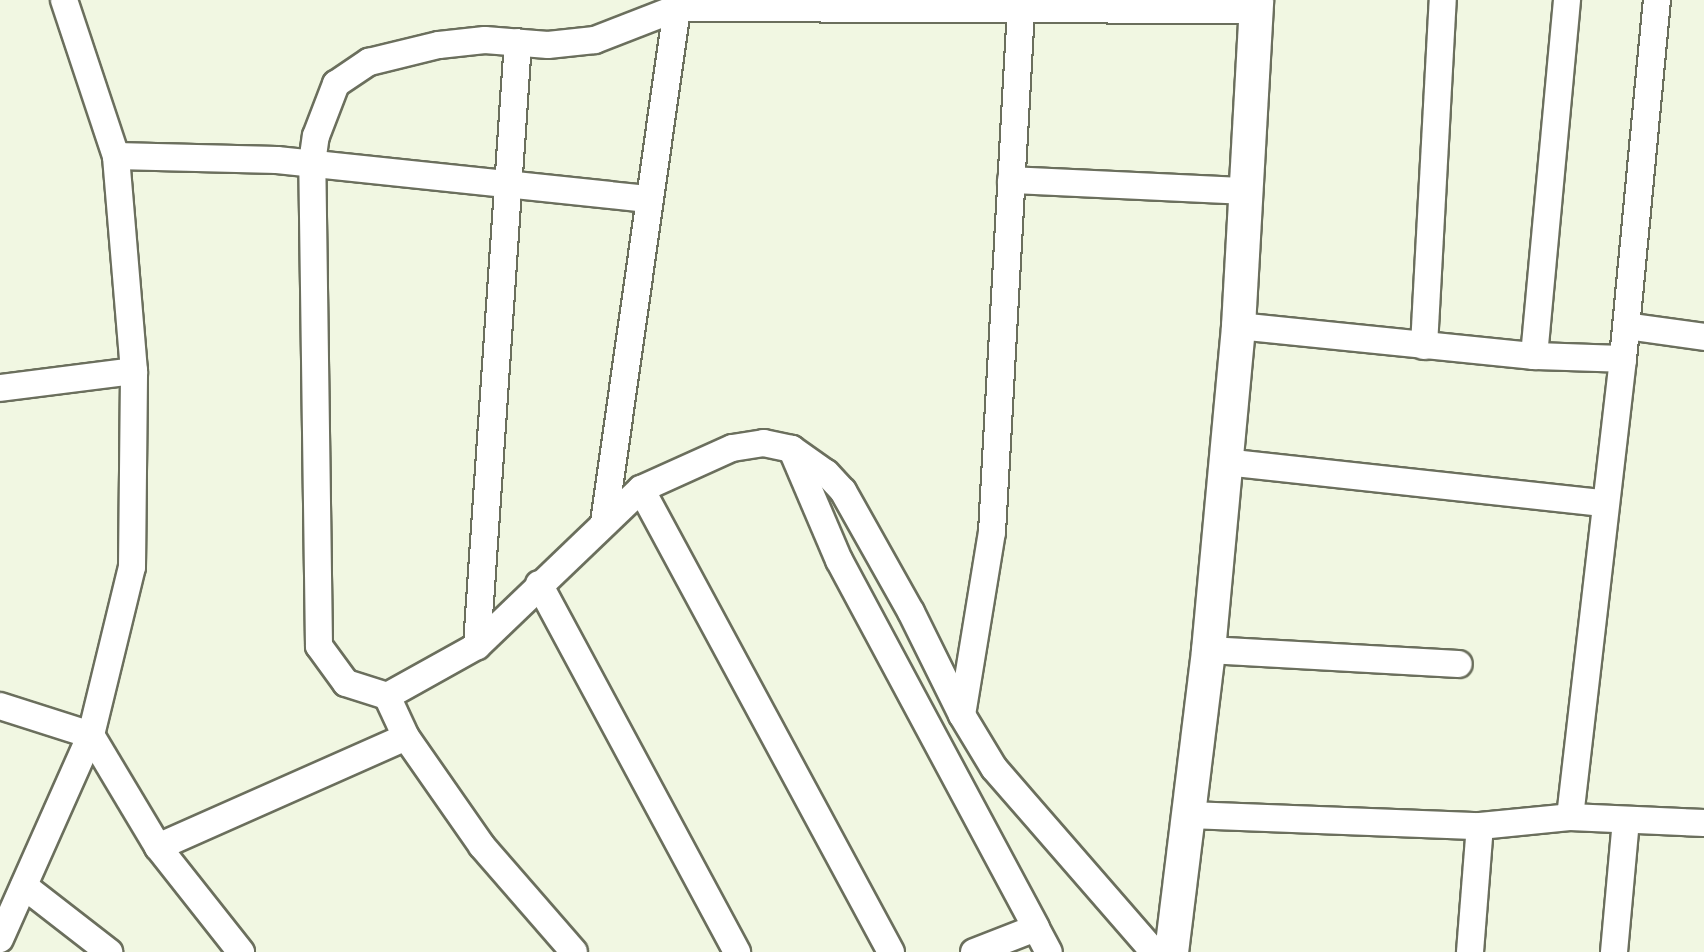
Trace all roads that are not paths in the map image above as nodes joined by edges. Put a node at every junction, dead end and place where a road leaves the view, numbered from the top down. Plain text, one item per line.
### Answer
1 (64, 0) edge
2 (1443, 0) edge
3 (1567, 0) edge
4 (1657, 0) edge
5 (1255, 5) edge
6 (676, 8) junction
7 (1021, 8) junction
8 (518, 42) junction
9 (116, 156) junction
10 (312, 163) junction
11 (1011, 180) junction
12 (509, 187) junction
13 (1245, 191) junction
14 (650, 199) junction
15 (1238, 326) junction
16 (1626, 326) junction
17 (1704, 337) edge
18 (1424, 346) junction
19 (1534, 356) junction
20 (1623, 359) junction
21 (134, 371) junction
22 (0, 388) edge
23 (792, 449) junction
24 (1225, 462) junction
25 (641, 489) junction
26 (1604, 503) junction
27 (604, 523) junction
28 (539, 584) junction
29 (477, 646) junction
30 (1208, 650) junction
31 (1459, 664) dead end
32 (387, 696) junction
33 (0, 706) edge
34 (962, 715) junction
35 (91, 735) junction
36 (406, 737) junction
37 (1190, 815) junction
38 (1570, 817) junction
39 (1626, 821) junction
40 (1704, 823) edge
41 (1480, 826) junction
42 (158, 847) junction
43 (24, 886) junction
44 (1036, 928) junction
45 (0, 939) edge
46 (110, 952) edge
47 (241, 952) edge
48 (574, 952) edge
49 (737, 952) edge
50 (891, 952) edge
51 (974, 952) edge
52 (1049, 952) edge
53 (1154, 952) edge
54 (1171, 952) edge
55 (1470, 952) edge
56 (1614, 952) edge

1 - 9 street
2 - 18 street
3 - 19 street
4 - 16 street
5 - 7 street
5 - 13 street
6 - 7 street
6 - 8 street
6 - 14 street
7 - 11 street
8 - 10 street
8 - 12 street
9 - 10 street
9 - 21 street
10 - 12 street
10 - 32 street
11 - 13 street
11 - 34 street
12 - 14 street
12 - 29 street
13 - 15 street
14 - 27 street
15 - 18 street
15 - 24 street
16 - 17 street
16 - 20 street
18 - 19 street
19 - 20 street
20 - 26 street
21 - 22 street
21 - 35 street
23 - 25 street
23 - 34 street
23 - 44 street
24 - 26 street
24 - 30 street
25 - 27 street
25 - 50 street
26 - 38 street
27 - 28 street
28 - 29 street
28 - 49 street
29 - 32 street
30 - 31 street
30 - 37 street
32 - 36 street
33 - 35 street
34 - 53 street
35 - 42 street
35 - 43 street
36 - 42 street
36 - 48 street
37 - 41 street
37 - 54 street
38 - 39 street
38 - 41 street
39 - 40 street
39 - 56 street
41 - 55 street
42 - 47 street
43 - 45 street
43 - 46 street
44 - 51 street
44 - 52 street

